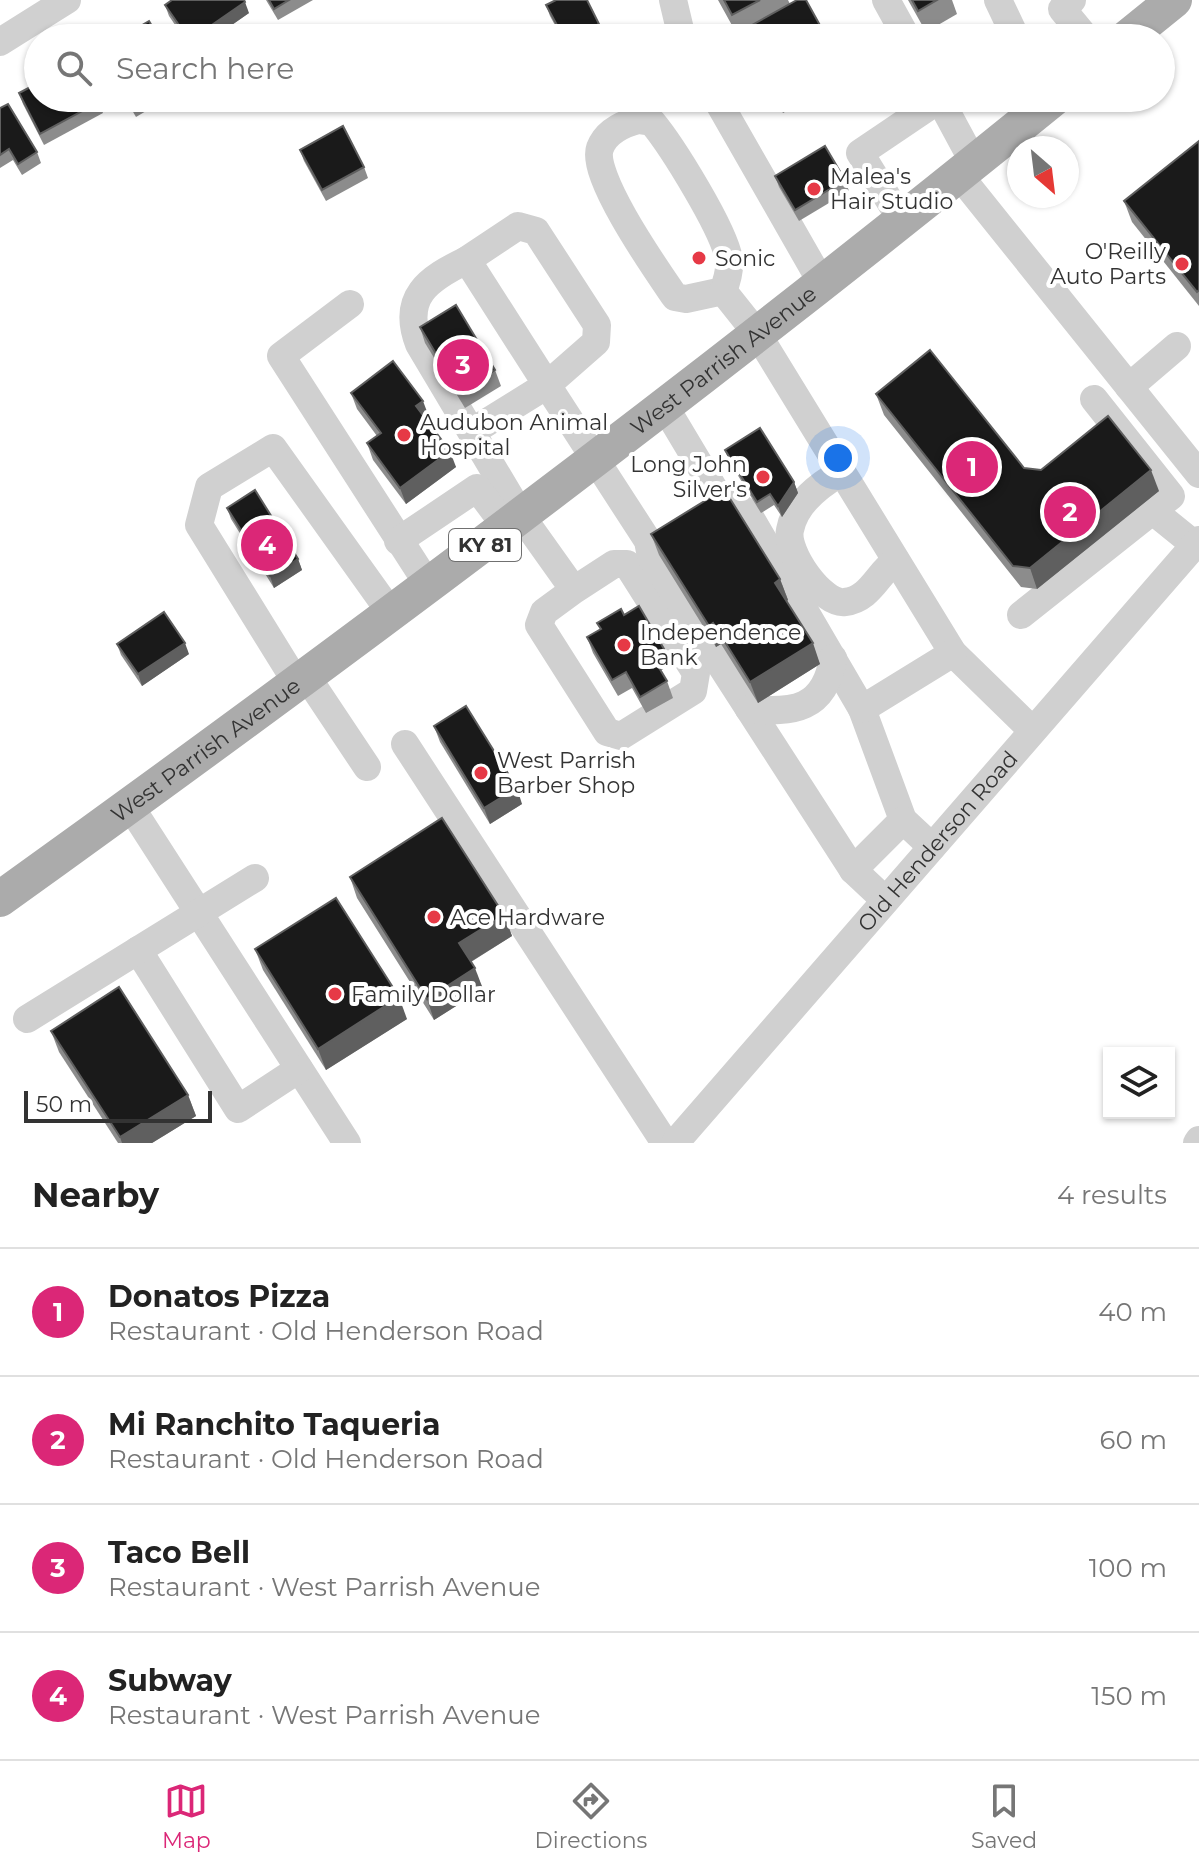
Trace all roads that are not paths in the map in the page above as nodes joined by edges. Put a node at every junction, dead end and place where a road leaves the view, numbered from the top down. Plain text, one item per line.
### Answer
1 (67, 0) edge
2 (673, 0) edge
3 (886, 0) edge
4 (998, 0) edge
5 (1170, 1) edge
6 (1065, 3) edge
7 (29, 24) edge
8 (679, 24) edge
9 (899, 24) edge
10 (1009, 24) edge
11 (1078, 24) edge
12 (1143, 24) edge
13 (24, 27) edge
14 (0, 42) edge
15 (724, 112) edge
16 (919, 112) edge
17 (945, 112) edge
18 (1034, 112) edge
19 (967, 169) junction
20 (902, 221) junction
21 (467, 260) junction
22 (823, 285) junction
23 (723, 291) junction
24 (350, 304) dead end
25 (758, 335) junction
26 (1177, 346) dead end
27 (547, 385) junction
28 (1129, 387) junction
29 (1094, 399) dead end
30 (665, 407) junction
31 (473, 431) junction
32 (596, 460) junction
33 (842, 472) junction
34 (1199, 474) edge
35 (1153, 511) junction
36 (515, 522) junction
37 (398, 541) junction
38 (1197, 542) edge
39 (896, 561) junction
40 (429, 586) junction
41 (574, 590) junction
42 (391, 613) junction
43 (1021, 615) dead end
44 (953, 653) junction
45 (833, 658) junction
46 (302, 681) junction
47 (749, 709) junction
48 (862, 709) junction
49 (1032, 730) junction
50 (405, 744) dead end
51 (367, 767) dead end
52 (130, 806) junction
53 (903, 820) junction
54 (932, 847) junction
55 (853, 870) junction
56 (255, 878) dead end
57 (0, 899) edge
58 (885, 900) junction
59 (199, 913) junction
60 (138, 950) junction
61 (27, 1019) dead end
62 (299, 1069) junction
63 (347, 1143) edge
64 (665, 1143) edge
65 (675, 1143) edge

1 - 7 street
2 - 8 street
3 - 9 street
4 - 10 street
5 - 12 main road
6 - 11 street
13 - 14 street
15 - 22 street
16 - 20 street
17 - 19 street
18 - 19 main road, West Parrish Avenue / KY 81
19 - 20 main road, West Parrish Avenue / KY 81
19 - 28 street
20 - 22 main road, West Parrish Avenue / KY 81
21 - 27 street
21 - 27 street
21 - 31 street
22 - 25 main road, West Parrish Avenue / KY 81
23 - 23 street
23 - 25 street
24 - 37 street
25 - 30 main road, West Parrish Avenue / KY 81
25 - 33 street
26 - 28 street
27 - 31 street
27 - 32 street
28 - 34 street
29 - 35 street
30 - 32 main road, West Parrish Avenue / KY 81
30 - 45 street
31 - 36 street
32 - 36 main road, West Parrish Avenue / KY 81
32 - 47 street
33 - 39 street
33 - 39 street
35 - 38 street
35 - 43 street
36 - 37 street
36 - 40 main road, West Parrish Avenue / KY 81
36 - 41 street
37 - 40 street
38 - 49 street, Old Henderson Road
39 - 44 street
40 - 42 main road, West Parrish Avenue / KY 81
41 - 41 street
42 - 46 main road, West Parrish Avenue / KY 81
42 - 46 street
44 - 48 street
44 - 49 street
45 - 47 street
45 - 48 street
46 - 51 street
46 - 52 main road, West Parrish Avenue / KY 81
47 - 55 street
48 - 53 street
49 - 54 street, Old Henderson Road
50 - 64 street
52 - 57 main road, West Parrish Avenue / KY 81
52 - 59 street
53 - 54 street
53 - 55 street
54 - 58 street, Old Henderson Road
55 - 58 street
56 - 59 street
58 - 65 street, Old Henderson Road
59 - 60 street
59 - 62 street
60 - 61 street
60 - 62 street
62 - 63 street

